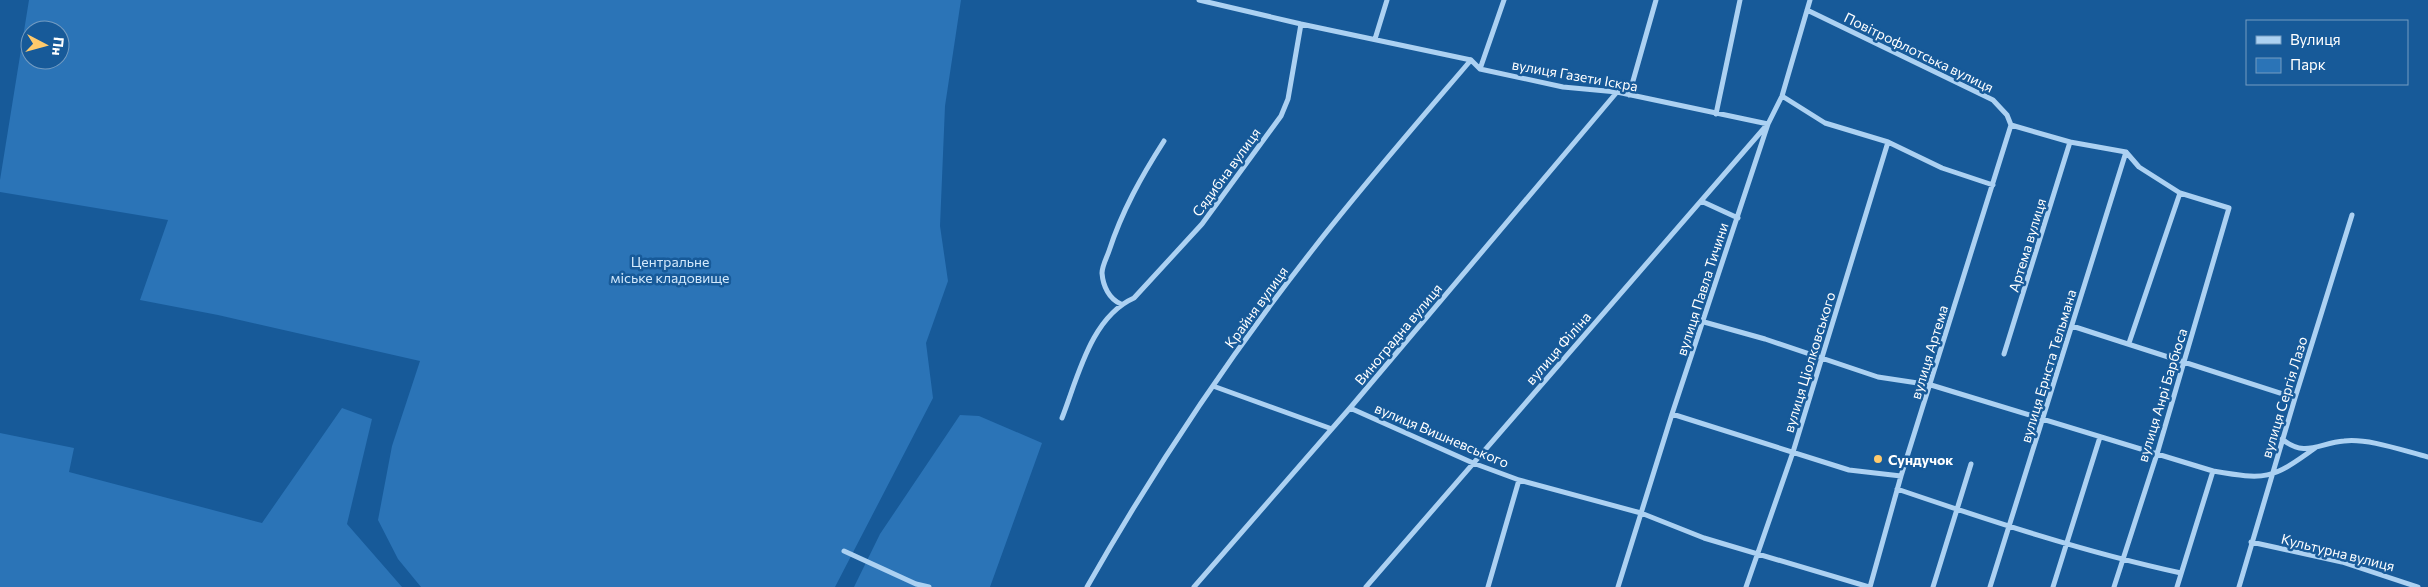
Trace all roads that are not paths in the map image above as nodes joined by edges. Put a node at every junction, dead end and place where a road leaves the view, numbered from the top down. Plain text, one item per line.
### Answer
1 (1199, 0) edge
2 (1386, 0) edge
3 (1504, 0) edge
4 (1656, 0) edge
5 (1740, 0) edge
6 (1810, 0) edge
7 (1807, 10) junction
8 (1301, 24) junction
9 (1376, 39) junction
10 (1471, 60) junction
11 (1480, 69) junction
12 (1617, 92) junction
13 (1629, 95) junction
14 (1782, 96) junction
15 (1716, 114) junction
16 (1768, 124) junction
17 (2012, 125) junction
18 (1164, 141) dead end
19 (1888, 142) junction
20 (2070, 142) junction
21 (2126, 152) junction
22 (1993, 185) junction
23 (2180, 193) junction
24 (1701, 201) junction
25 (2352, 215) dead end
26 (1738, 218) junction
27 (1121, 304) junction
28 (1704, 322) junction
29 (2072, 326) junction
30 (2129, 343) junction
31 (2004, 354) dead end
32 (1820, 359) junction
33 (2184, 362) junction
34 (1931, 385) junction
35 (1213, 386) junction
36 (2295, 398) junction
37 (1350, 408) junction
38 (1672, 414) junction
39 (1062, 418) dead end
40 (2043, 419) junction
41 (1332, 429) junction
42 (2100, 437) junction
43 (2282, 438) junction
44 (2314, 448) junction
45 (1793, 452) junction
46 (2157, 454) junction
47 (2428, 457) edge
48 (1473, 463) junction
49 (1971, 464) dead end
50 (2213, 471) junction
51 (2272, 475) junction
52 (1901, 476) junction
53 (1518, 480) junction
54 (1897, 489) junction
55 (1956, 509) junction
56 (1641, 513) junction
57 (2008, 526) junction
58 (2251, 542) junction
59 (2066, 543) junction
60 (844, 551) dead end
61 (1758, 555) junction
62 (2122, 560) junction
63 (2181, 573) junction
64 (929, 587) edge
65 (1087, 587) edge
66 (1194, 587) edge
67 (1366, 587) edge
68 (1488, 587) edge
69 (1618, 587) edge
70 (1746, 587) edge
71 (1870, 587) edge
72 (1933, 587) edge
73 (1990, 587) edge
74 (2053, 587) edge
75 (2114, 587) edge
76 (2177, 587) edge
77 (2240, 587) edge
78 (2418, 587) edge

1 - 8 street
2 - 9 street
3 - 11 street
4 - 13 street
5 - 15 street
6 - 7 street, вулиця Павла Тичини
7 - 14 street, вулиця Павла Тичини
7 - 17 street, Повітрофлотська вулиця
8 - 9 street
8 - 27 street, Сядибна вулиця
9 - 10 street
10 - 11 street
10 - 35 street, Крайня вулиця
11 - 12 street, вулиця Газети Іскра
12 - 13 street, вулиця Газети Іскра
12 - 37 street, Виноградна вулиця
13 - 15 street, вулиця Газети Іскра
14 - 16 street, вулиця Павла Тичини
14 - 19 street
15 - 16 street, вулиця Газети Іскра
16 - 24 street, вулиця Філіна
16 - 26 street, вулиця Павла Тичини
17 - 20 street
17 - 22 street, вулиця Артема
18 - 27 street
19 - 22 street
19 - 32 street, вулиця Ціолковського
20 - 21 street
20 - 31 street, Артема вулиця
21 - 23 street
21 - 29 street, вулиця Ернста Тельмана
22 - 34 street, вулиця Артема
23 - 30 street
23 - 33 street, вулиця Анрі Барбюса
24 - 26 street
24 - 48 street, вулиця Філіна
25 - 36 street, вулиця Сергія Лазо
26 - 28 street, вулиця Павла Тичини
27 - 39 street, Сядибна вулиця
28 - 32 street
28 - 38 street, вулиця Павла Тичини
29 - 30 street
29 - 40 street, вулиця Ернста Тельмана
30 - 33 street
32 - 34 street
32 - 45 street, вулиця Ціолковського
33 - 36 street
33 - 46 street, вулиця Анрі Барбюса
34 - 40 street
34 - 52 street, вулиця Артема
35 - 41 street
35 - 65 street, Крайня вулиця
36 - 43 street, вулиця Сергія Лазо
37 - 41 street, Виноградна вулиця
37 - 48 street, вулиця Вишневського
38 - 45 street
38 - 56 street, вулиця Павла Тичини
40 - 42 street
40 - 57 street, вулиця Ернста Тельмана
41 - 66 street, Виноградна вулиця
42 - 46 street
42 - 59 street
43 - 44 street
43 - 51 street, вулиця Сергія Лазо
44 - 47 street
44 - 51 street
45 - 52 street
45 - 61 street, вулиця Ціолковського
46 - 50 street
46 - 62 street, вулиця Анрі Барбюса
48 - 53 street, вулиця Вишневського
48 - 67 street, вулиця Філіна
49 - 55 street
50 - 51 street
50 - 63 street
51 - 58 street, вулиця Сергія Лазо
52 - 54 street, вулиця Артема
53 - 56 street, вулиця Вишневського
53 - 68 street
54 - 55 street
54 - 71 street, вулиця Артема
55 - 57 street
55 - 72 street
56 - 61 street, вулиця Вишневського
56 - 69 street, вулиця Павла Тичини
57 - 59 street
57 - 73 street, вулиця Ернста Тельмана
58 - 77 street, вулиця Сергія Лазо
58 - 78 street, Культурна вулиця
59 - 62 street
59 - 74 street
60 - 64 street
61 - 70 street, вулиця Ціолковського
61 - 71 street, вулиця Вишневського
62 - 63 street
62 - 75 street, вулиця Анрі Барбюса
63 - 76 street

